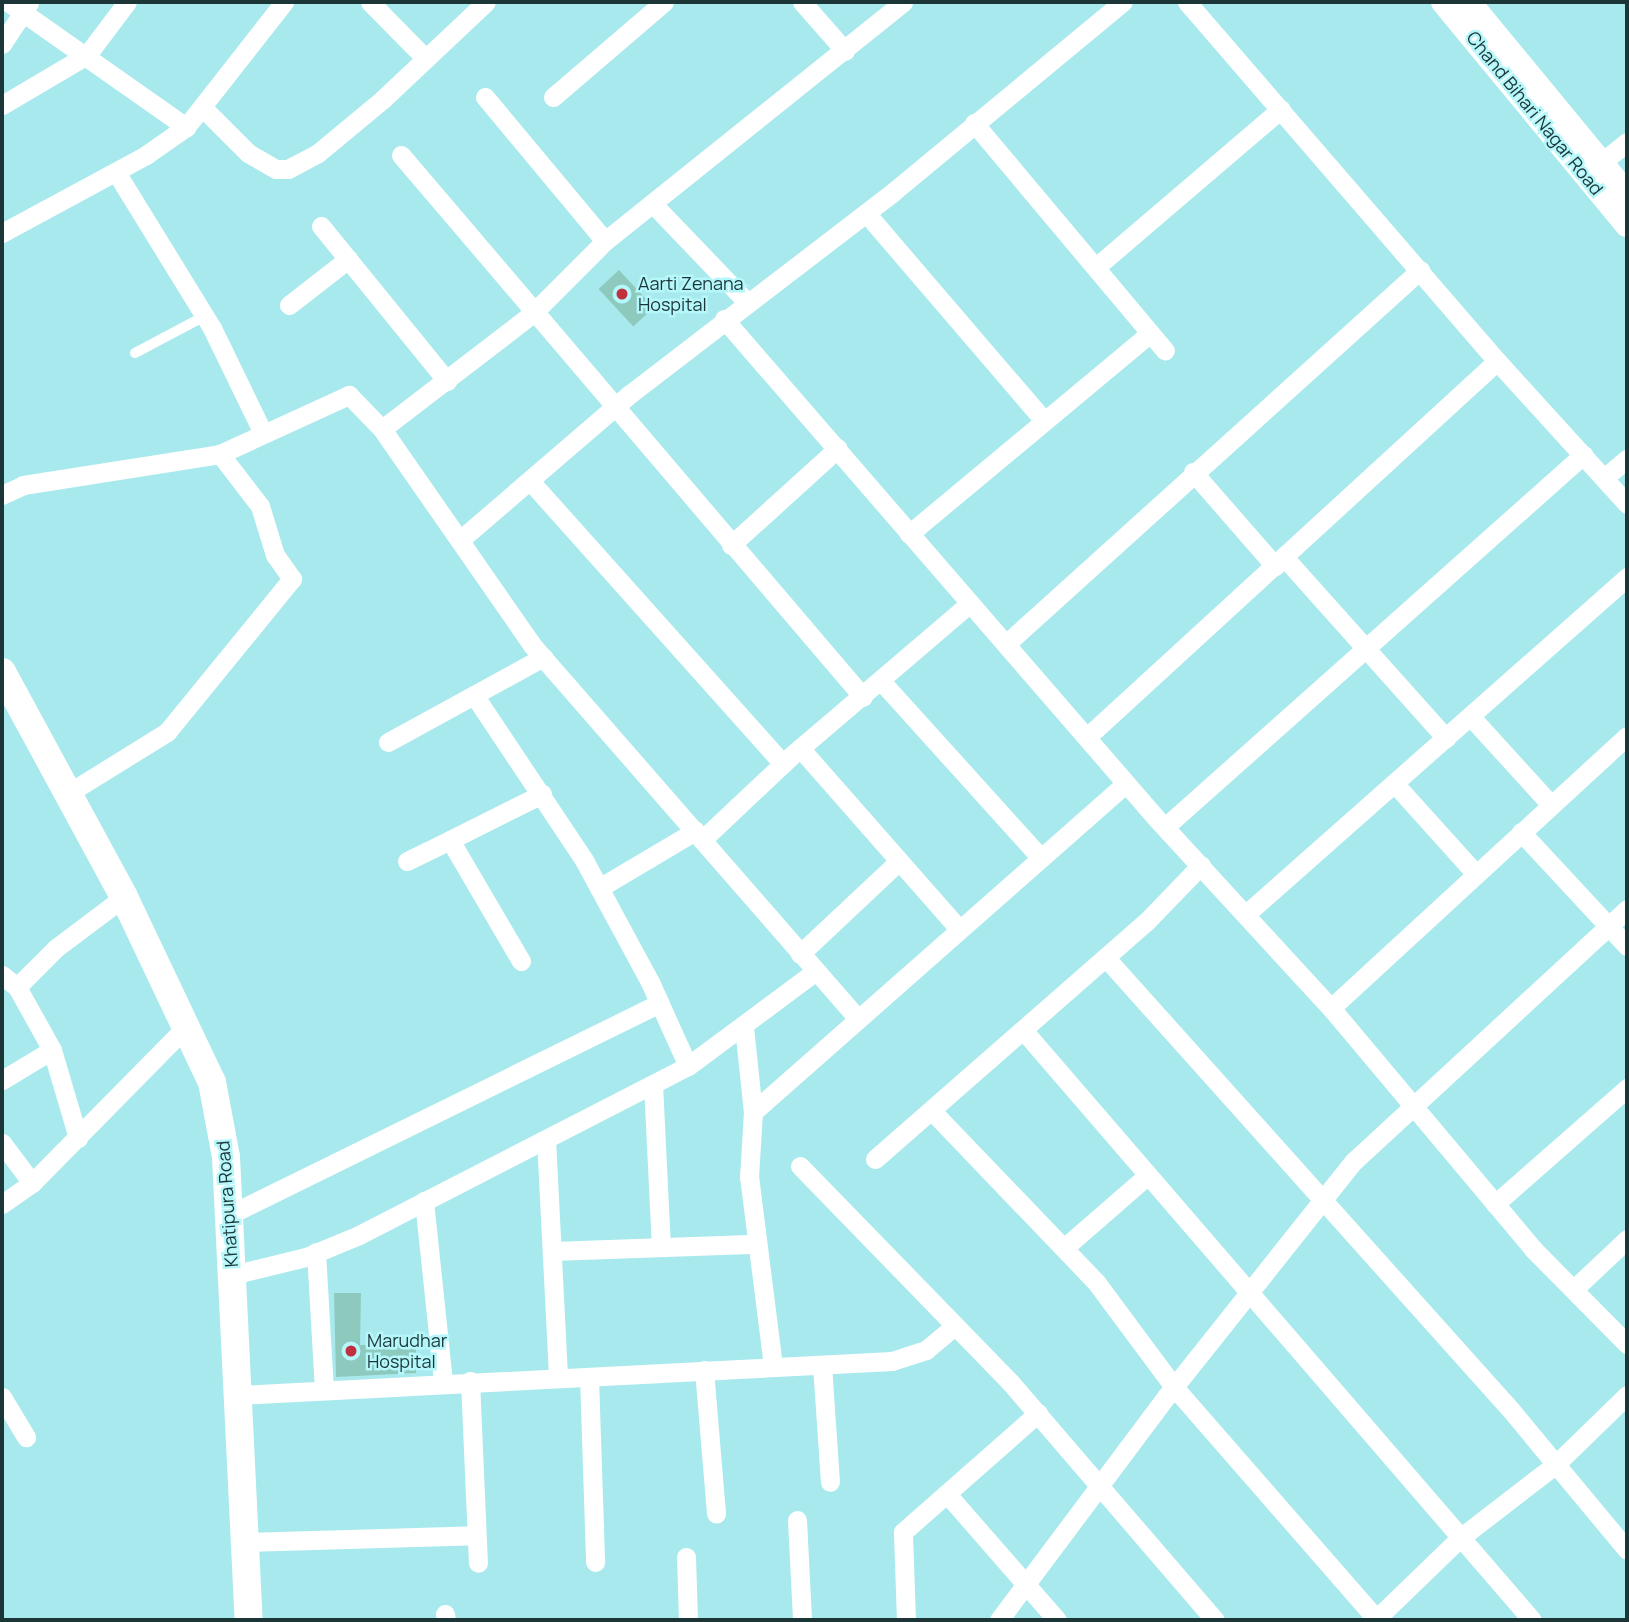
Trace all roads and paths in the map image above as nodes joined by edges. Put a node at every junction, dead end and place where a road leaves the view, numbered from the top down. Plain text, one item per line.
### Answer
1 (127, 2) edge
2 (284, 2) edge
3 (370, 2) edge
4 (486, 2) edge
5 (664, 2) edge
6 (802, 2) edge
7 (903, 2) edge
8 (1123, 2) edge
9 (1187, 2) edge
10 (1443, 2) edge
11 (1469, 2) edge
12 (20, 5) edge
13 (2, 44) edge
14 (845, 51) junction
15 (87, 55) junction
16 (424, 57) junction
17 (485, 97) dead end
18 (553, 97) dead end
19 (2, 105) edge
20 (204, 109) junction
21 (1281, 109) junction
22 (974, 123) junction
23 (186, 127) junction
24 (1627, 142) edge
25 (401, 155) dead end
26 (1594, 169) junction
27 (116, 172) junction
28 (1627, 194) edge
29 (653, 204) junction
30 (866, 213) junction
31 (1627, 225) edge
32 (321, 226) dead end
33 (2, 233) edge
34 (605, 241) junction
35 (348, 259) junction
36 (1096, 267) junction
37 (1420, 270) junction
38 (746, 302) junction
39 (289, 305) dead end
40 (533, 313) junction
41 (205, 316) junction
42 (724, 319) junction
43 (1150, 333) junction
44 (1165, 351) dead end
45 (135, 353) dead end
46 (1497, 361) junction
47 (447, 381) junction
48 (617, 406) junction
49 (1044, 421) junction
50 (382, 429) junction
51 (262, 431) junction
52 (838, 448) junction
53 (220, 454) junction
54 (1583, 455) junction
55 (1627, 459) edge
56 (1194, 472) junction
57 (1604, 478) junction
58 (531, 482) junction
59 (2, 495) edge
60 (1627, 504) edge
61 (909, 534) junction
62 (460, 540) junction
63 (731, 545) junction
64 (1279, 561) junction
65 (1627, 577) edge
66 (970, 603) junction
67 (1006, 644) junction
68 (1365, 648) junction
69 (543, 657) junction
70 (2, 672) edge
71 (881, 681) junction
72 (474, 695) junction
73 (863, 697) junction
74 (1471, 717) junction
75 (1627, 736) edge
76 (1087, 737) junction
77 (1446, 738) junction
78 (388, 743) dead end
79 (800, 748) junction
80 (783, 764) junction
81 (1126, 783) junction
82 (1394, 783) junction
83 (67, 794) junction
84 (542, 794) junction
85 (1551, 805) junction
86 (1165, 827) junction
87 (1521, 832) junction
88 (698, 835) junction
89 (450, 840) junction
90 (1040, 857) junction
91 (899, 860) junction
92 (407, 861) dead end
93 (1201, 865) junction
94 (1476, 874) junction
95 (599, 888) junction
96 (124, 897) junction
97 (1627, 909) edge
98 (1246, 914) junction
99 (1609, 925) junction
100 (959, 929) junction
101 (1627, 946) edge
102 (800, 954) junction
103 (1106, 958) junction
104 (521, 961) dead end
105 (816, 971) junction
106 (9, 981) edge
107 (660, 1003) junction
108 (1331, 1008) junction
109 (858, 1019) junction
110 (187, 1026) junction
111 (744, 1027) junction
112 (1023, 1030) junction
113 (52, 1050) junction
114 (688, 1066) junction
115 (2, 1080) edge
116 (653, 1084) junction
117 (1627, 1088) edge
118 (1411, 1107) junction
119 (932, 1111) junction
120 (753, 1112) junction
121 (78, 1138) junction
122 (546, 1139) junction
123 (2, 1143) edge
124 (875, 1159) dead end
125 (800, 1166) dead end
126 (1148, 1175) junction
127 (32, 1182) junction
128 (1325, 1199) junction
129 (424, 1201) junction
130 (2, 1204) edge
131 (1495, 1204) junction
132 (229, 1215) junction
133 (1627, 1239) edge
134 (757, 1244) junction
135 (661, 1247) junction
136 (1064, 1248) junction
137 (552, 1251) junction
138 (316, 1252) junction
139 (232, 1275) junction
140 (1574, 1289) junction
141 (1249, 1293) junction
142 (955, 1326) junction
143 (1627, 1344) edge
144 (822, 1365) junction
145 (773, 1366) junction
146 (704, 1370) junction
147 (589, 1377) junction
148 (558, 1378) junction
149 (470, 1381) junction
150 (443, 1382) junction
151 (1174, 1388) junction
152 (324, 1389) junction
153 (238, 1395) junction
154 (1627, 1395) edge
155 (2, 1397) edge
156 (1038, 1413) junction
157 (26, 1437) dead end
158 (1556, 1464) junction
159 (830, 1482) dead end
160 (1100, 1482) junction
161 (947, 1494) junction
162 (716, 1514) dead end
163 (797, 1520) dead end
164 (476, 1535) junction
165 (1460, 1538) junction
166 (245, 1542) junction
167 (1627, 1550) edge
168 (686, 1557) dead end
169 (595, 1562) dead end
170 (478, 1563) dead end
171 (1024, 1585) junction
172 (249, 1620) edge
173 (688, 1620) edge
174 (802, 1620) edge
175 (906, 1620) edge
176 (999, 1620) edge
177 (1057, 1620) edge
178 (1215, 1620) edge
179 (1376, 1620) edge
180 (1532, 1620) edge

1 - 15 street
2 - 20 street
3 - 16 street
4 - 16 street
5 - 18 street
6 - 14 street
7 - 14 street
8 - 22 street
9 - 21 street
10 - 26 street, Chand Bihari Nagar Road
11 - 26 street, Chand Bihari Nagar Road
12 - 13 street
12 - 15 street
14 - 29 street
15 - 19 street
15 - 23 street
16 - 20 street
17 - 34 street
20 - 23 street
21 - 36 street
21 - 37 street
22 - 30 street
22 - 36 street
23 - 27 street
24 - 26 street
25 - 40 street
26 - 28 street, Chand Bihari Nagar Road
26 - 31 street, Chand Bihari Nagar Road
27 - 33 street
27 - 41 street
29 - 34 street
29 - 38 street
30 - 38 street
30 - 49 street
32 - 35 street
34 - 40 street
35 - 39 street
35 - 47 street
36 - 43 street
37 - 46 street
37 - 56 street
38 - 42 street
40 - 47 street
40 - 48 street
41 - 45 lane
41 - 51 street
42 - 48 street
42 - 52 street
43 - 44 street
43 - 49 street
46 - 54 street
46 - 64 street
47 - 50 street
48 - 58 street
48 - 63 street
49 - 61 street
50 - 51 street
50 - 62 street
51 - 53 street
52 - 61 street
52 - 63 street
53 - 59 street
53 - 83 street
54 - 57 street
54 - 68 street
55 - 57 street
56 - 64 street
56 - 67 street
57 - 60 street
58 - 62 street
58 - 80 street
61 - 66 street
62 - 69 street
63 - 73 street
64 - 68 street
64 - 76 street
65 - 74 street
66 - 67 street
66 - 71 street
67 - 76 street
68 - 77 street
68 - 86 street
69 - 72 street
69 - 88 street
70 - 83 main road, Khatipura Road
71 - 73 street
71 - 90 street
72 - 78 street
72 - 84 street
73 - 79 street
74 - 77 street
74 - 85 street
75 - 85 street
76 - 81 street
77 - 82 street
79 - 80 street
79 - 91 street
80 - 88 street
81 - 86 street
81 - 90 street
82 - 94 street
82 - 98 street
83 - 96 main road, Khatipura Road
84 - 89 street
84 - 95 street
85 - 87 street
86 - 93 street
87 - 94 street
87 - 99 street
88 - 95 street
88 - 102 street
89 - 92 street
89 - 104 street
90 - 100 street
91 - 100 street
91 - 102 street
93 - 98 street
93 - 103 street
94 - 108 street
95 - 107 street
96 - 106 street
96 - 110 main road, Khatipura Road
97 - 99 street
98 - 108 street
99 - 101 street
99 - 118 street
100 - 109 street
102 - 105 street
103 - 112 street
103 - 128 street
105 - 109 street
105 - 111 street
106 - 113 street
107 - 114 street
107 - 132 street
108 - 118 street
109 - 120 street
110 - 121 street
110 - 132 main road, Khatipura Road
111 - 114 street
111 - 120 street
112 - 119 street
112 - 126 street
113 - 115 street
113 - 121 street
114 - 116 street
116 - 122 street
116 - 135 street
117 - 131 street
118 - 128 street
118 - 131 street
119 - 124 street
119 - 136 street
120 - 134 street
121 - 127 street
122 - 129 street
122 - 137 street
123 - 127 street
125 - 142 street
126 - 136 street
126 - 141 street
127 - 130 street
128 - 141 street
128 - 158 street
129 - 138 street
129 - 150 street
131 - 140 street
132 - 139 main road, Khatipura Road
133 - 140 street
134 - 135 street
134 - 145 street
135 - 137 street
136 - 151 street
137 - 148 street
138 - 139 street
138 - 152 street
139 - 153 main road, Khatipura Road
140 - 143 street
141 - 151 street
141 - 165 street
142 - 144 street
142 - 156 street
144 - 145 street
144 - 159 street
145 - 146 street
146 - 147 street
146 - 162 street
147 - 148 street
147 - 169 street
148 - 149 street
149 - 150 street
149 - 164 street
150 - 152 street
151 - 160 street
151 - 179 street
152 - 153 street
153 - 166 main road, Khatipura Road
154 - 158 street
155 - 157 street
156 - 160 street
156 - 161 street
158 - 165 street
158 - 167 street
160 - 171 street
160 - 178 street
161 - 171 street
161 - 175 street
163 - 174 street
164 - 166 street
164 - 170 street
165 - 179 street
165 - 180 street
166 - 172 main road, Khatipura Road
168 - 173 street
171 - 176 street
171 - 177 street

